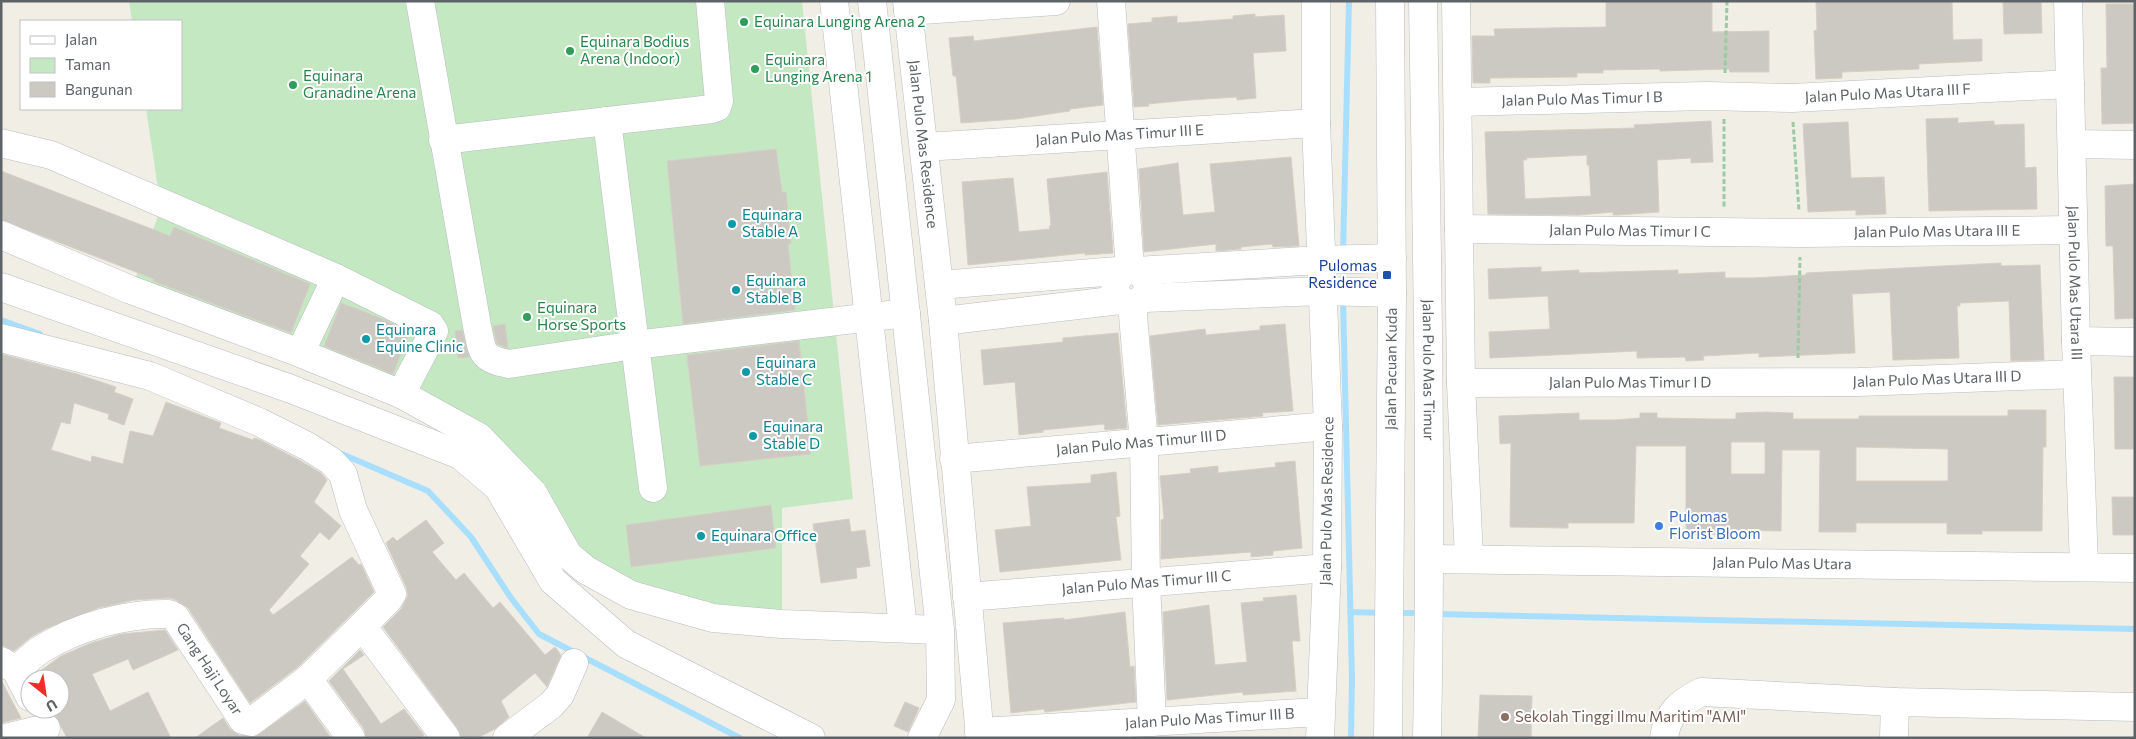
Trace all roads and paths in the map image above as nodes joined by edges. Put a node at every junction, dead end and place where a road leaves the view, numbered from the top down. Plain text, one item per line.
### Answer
1 (420, 1) edge
2 (710, 1) edge
3 (834, 1) edge
4 (872, 1) edge
5 (1056, 1) edge
6 (1110, 1) edge
7 (1316, 1) edge
8 (1390, 1) edge
9 (1423, 1) edge
10 (1456, 1) edge
11 (1727, 1) edge
12 (2068, 1) edge
13 (908, 6) edge
14 (2070, 84) junction
15 (1715, 97) junction
16 (1792, 98) junction
17 (1458, 102) junction
18 (607, 121) junction
19 (1316, 123) junction
20 (1119, 135) junction
21 (443, 140) junction
22 (1, 143) edge
23 (2072, 144) junction
24 (2135, 145) edge
25 (924, 147) junction
26 (1460, 229) junction
27 (2073, 230) junction
28 (1724, 232) junction
29 (1801, 234) junction
30 (1, 235) edge
31 (1384, 258) junction
32 (1327, 260) junction
33 (1130, 271) junction
34 (336, 278) junction
35 (939, 285) junction
36 (1, 288) edge
37 (1328, 291) junction
38 (1385, 293) junction
39 (1132, 301) junction
40 (906, 312) junction
41 (869, 317) junction
42 (943, 320) junction
43 (1, 338) edge
44 (2076, 341) junction
45 (2135, 342) edge
46 (635, 345) junction
47 (300, 354) junction
48 (2077, 374) junction
49 (366, 380) junction
50 (1798, 381) junction
51 (1461, 383) junction
52 (401, 394) junction
53 (352, 413) junction
54 (1328, 426) junction
55 (1144, 442) junction
56 (954, 459) junction
57 (653, 488) dead end
58 (1469, 558) junction
59 (1430, 559) junction
60 (2084, 566) junction
61 (1327, 568) junction
62 (2135, 568) edge
63 (1146, 581) junction
64 (967, 597) junction
65 (362, 626) junction
66 (904, 628) junction
67 (940, 630) junction
68 (574, 663) dead end
69 (9, 666) edge
70 (308, 679) junction
71 (20, 682) edge
72 (1895, 702) junction
73 (2135, 707) edge
74 (1152, 722) junction
75 (45, 725) edge
76 (1320, 725) edge
77 (980, 735) edge
78 (5, 738) edge
79 (351, 738) edge
80 (446, 738) edge
81 (507, 738) edge
82 (811, 738) edge
83 (922, 738) edge
84 (1388, 738) edge
85 (1426, 738) edge
86 (1664, 738) edge
87 (1894, 738) edge

1 - 21 street
2 - 18 street
3 - 41 street
4 - 40 street
5 - 13 street
6 - 20 street
7 - 19 street, Jalan Pulo Mas Residence
8 - 31 street, Jalan Pacuan Kuda
9 - 59 street, Jalan Pulo Mas Timur
10 - 17 street, Jalan Pulo Mas Timur
11 - 15 path
12 - 14 street, Jalan Pulo Mas Utara III
13 - 25 street, Jalan Pulo Mas Residence
14 - 16 street, Jalan Pulo Mas Utara III F
14 - 23 street, Jalan Pulo Mas Utara III
15 - 16 street, Jalan Pulo Mas Utara III F
15 - 17 street, Jalan Pulo Mas Timur I B
15 - 28 path
16 - 29 path
17 - 26 street, Jalan Pulo Mas Timur
18 - 21 street
18 - 46 street
19 - 20 street, Jalan Pulo Mas Timur III E
19 - 32 street, Jalan Pulo Mas Residence
20 - 25 street, Jalan Pulo Mas Timur III E
20 - 33 street
21 - 46 street
22 - 34 street
23 - 24 street
23 - 27 street, Jalan Pulo Mas Utara III
25 - 35 street, Jalan Pulo Mas Residence
26 - 28 street, Jalan Pulo Mas Timur I C
26 - 51 street, Jalan Pulo Mas Timur
27 - 29 street, Jalan Pulo Mas Utara III E
27 - 44 street, Jalan Pulo Mas Utara III
28 - 29 street, Jalan Pulo Mas Timur I C
29 - 50 path
30 - 47 street
31 - 32 street
31 - 38 street, Jalan Pacuan Kuda
32 - 33 street
32 - 37 street, Jalan Pulo Mas Residence
33 - 35 street
33 - 39 street
34 - 47 street
34 - 52 street
35 - 42 street, Jalan Pulo Mas Residence
36 - 53 street
37 - 38 street
37 - 39 street
37 - 54 street, Jalan Pulo Mas Residence
38 - 84 street, Jalan Pacuan Kuda
39 - 42 street
39 - 55 street
40 - 41 street
40 - 67 street
41 - 46 street
41 - 66 street
42 - 56 street, Jalan Pulo Mas Residence
43 - 65 street, Gang Haji Loyar
44 - 45 street
44 - 48 street, Jalan Pulo Mas Utara III
46 - 57 street
47 - 49 street
48 - 50 street, Jalan Pulo Mas Utara III D
48 - 60 street, Jalan Pulo Mas Utara III
49 - 52 street
49 - 53 street
50 - 51 street, Jalan Pulo Mas Timur I D
51 - 58 street, Jalan Pulo Mas Timur
52 - 66 street
53 - 82 street
54 - 55 street, Jalan Pulo Mas Timur III D
54 - 61 street, Jalan Pulo Mas Residence
55 - 56 street, Jalan Pulo Mas Timur III D
55 - 63 street
56 - 64 street, Jalan Pulo Mas Residence
58 - 59 street, Jalan Pulo Mas Utara
58 - 60 street, Jalan Pulo Mas Utara
59 - 85 street, Jalan Pulo Mas Timur
60 - 62 street, Jalan Pulo Mas Utara
61 - 63 street, Jalan Pulo Mas Timur III C
61 - 76 street, Jalan Pulo Mas Residence
63 - 64 street, Jalan Pulo Mas Timur III C
63 - 74 street
64 - 77 street, Jalan Pulo Mas Residence
65 - 70 street, Gang Haji Loyar
65 - 80 street
66 - 67 street
67 - 83 street
68 - 81 street
69 - 70 street, Gang Haji Loyar
69 - 71 street
70 - 79 street
72 - 73 street
72 - 86 street
72 - 87 street
74 - 76 street, Jalan Pulo Mas Timur III B
74 - 77 street, Jalan Pulo Mas Timur III B
75 - 78 street

